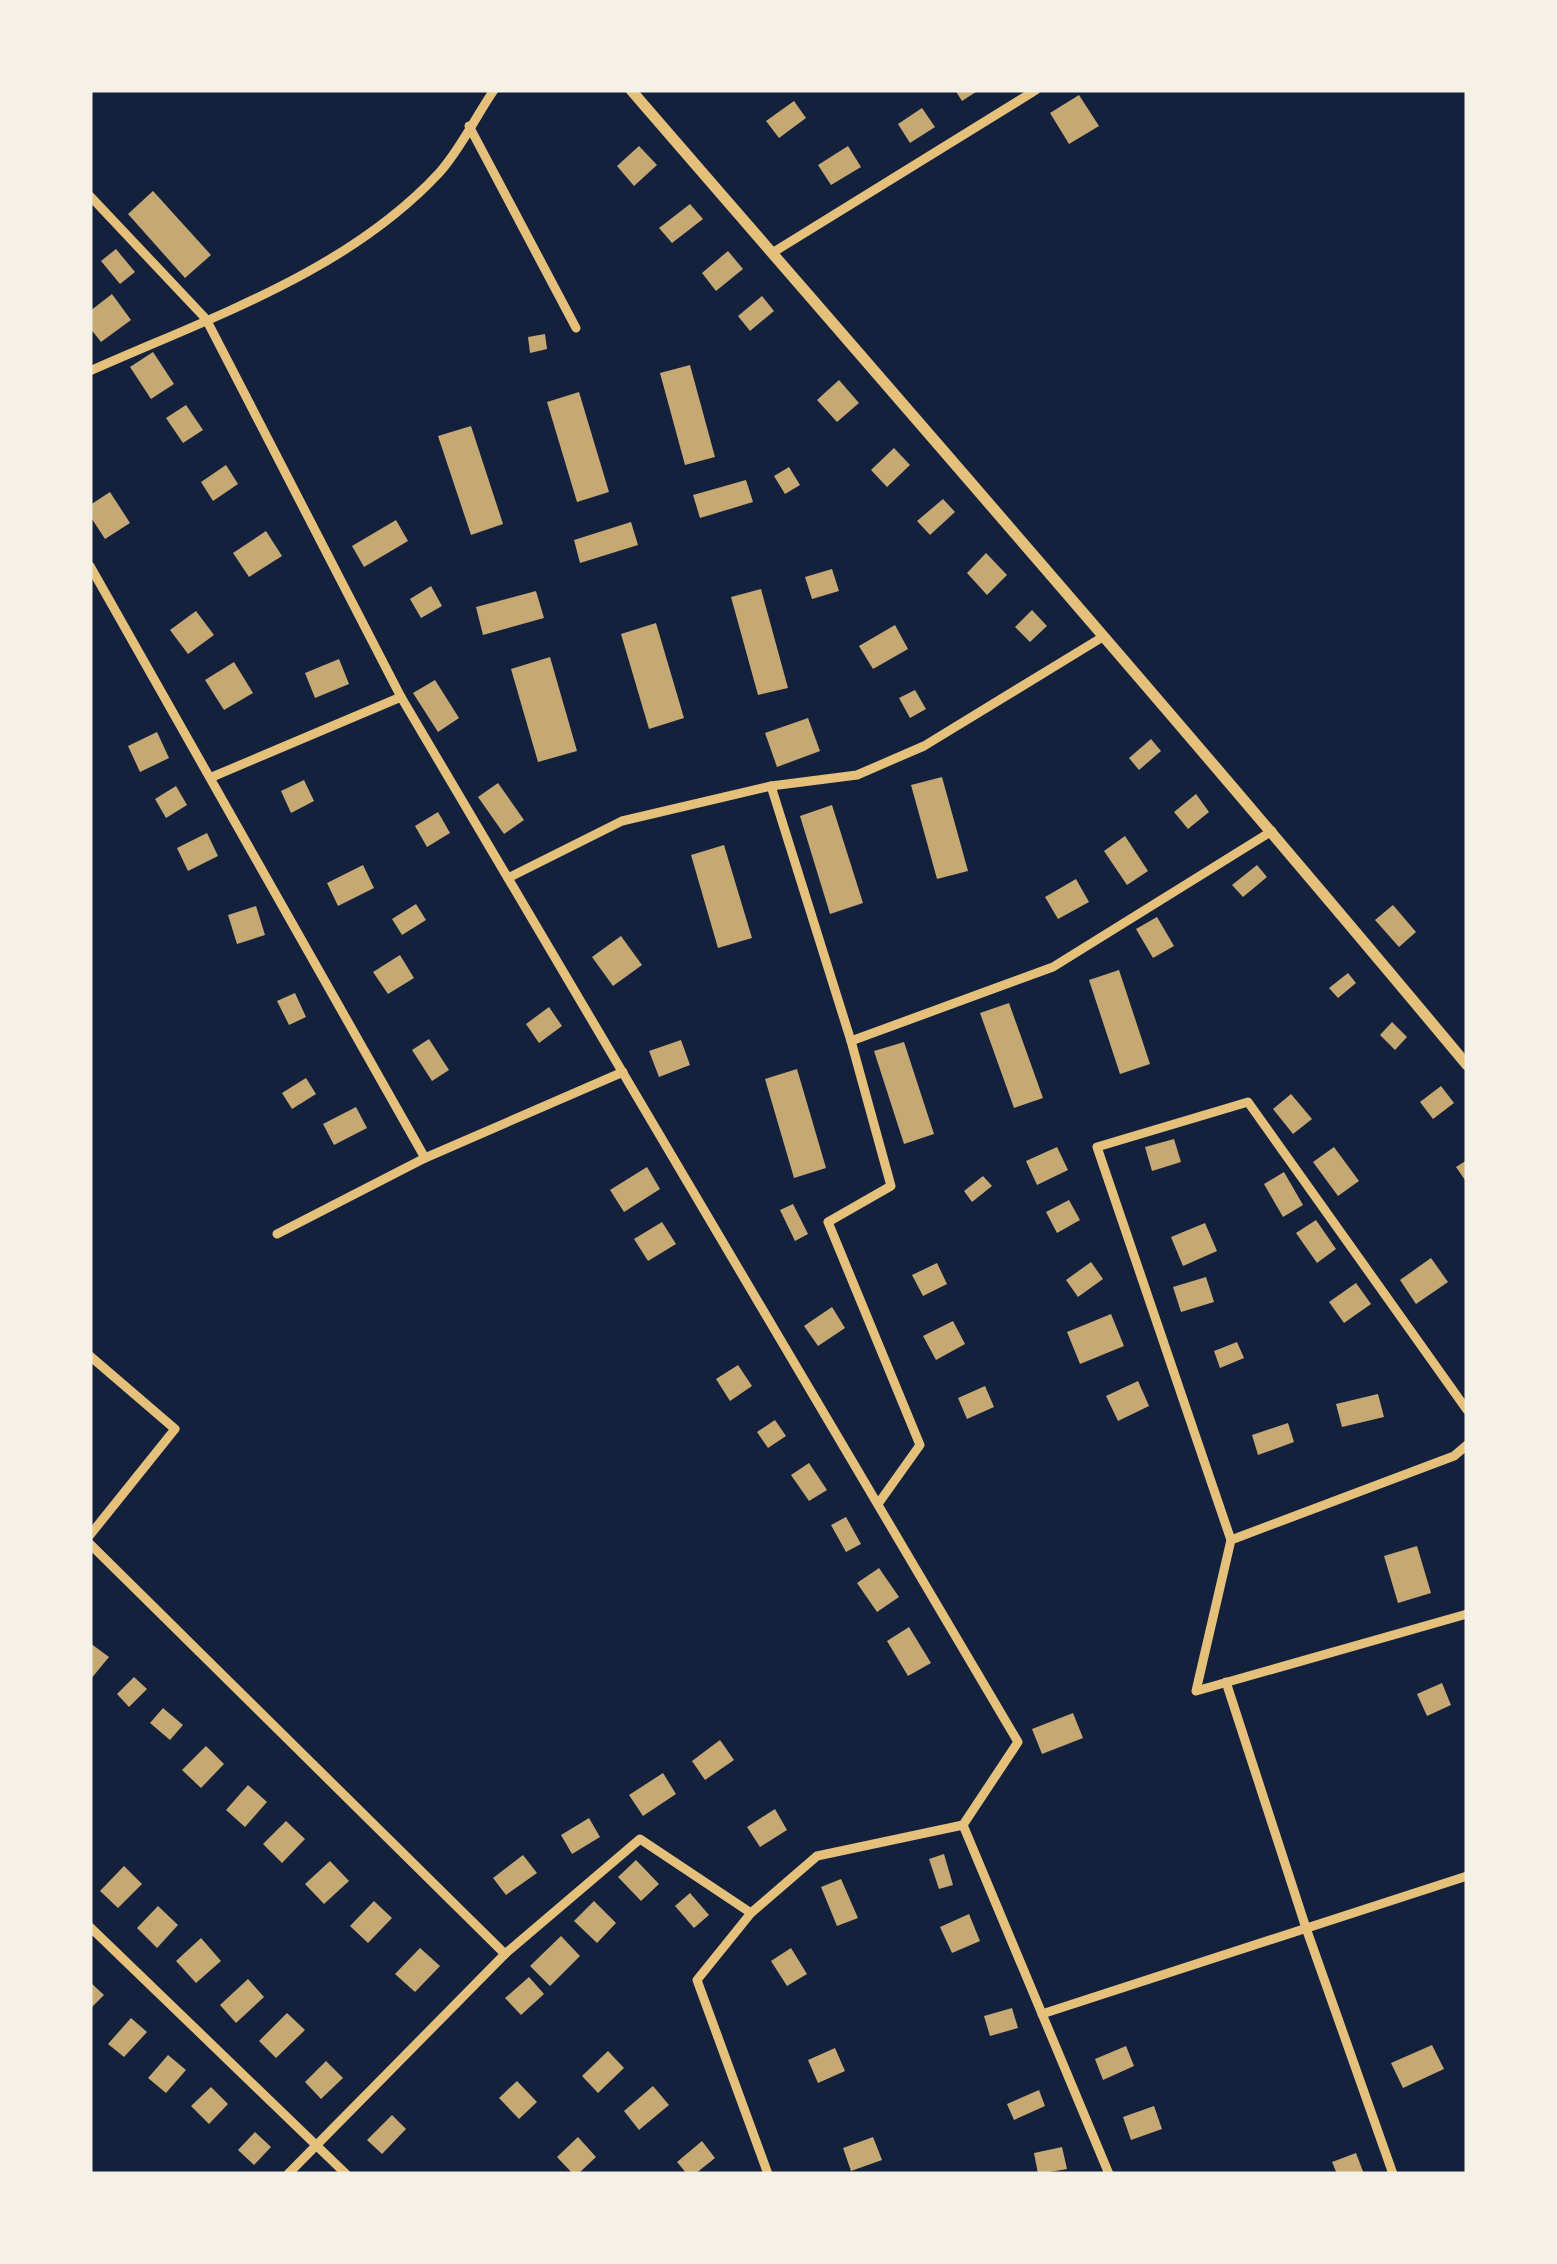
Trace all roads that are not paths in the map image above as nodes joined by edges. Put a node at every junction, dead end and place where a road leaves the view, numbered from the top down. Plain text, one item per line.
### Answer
1 (494, 90) edge
2 (630, 90) edge
3 (1036, 90) edge
4 (469, 126) junction
5 (90, 196) edge
6 (772, 254) junction
7 (206, 320) junction
8 (576, 328) dead end
9 (90, 371) edge
10 (90, 566) edge
11 (1102, 638) junction
12 (400, 697) junction
13 (212, 777) junction
14 (772, 786) junction
15 (1272, 831) junction
16 (508, 878) junction
17 (851, 1042) junction
18 (1467, 1065) edge
19 (623, 1072) junction
20 (425, 1158) junction
21 (277, 1234) dead end
22 (90, 1356) edge
23 (1467, 1410) edge
24 (1467, 1445) edge
25 (878, 1504) junction
26 (90, 1535) edge
27 (1231, 1540) junction
28 (90, 1544) edge
29 (1467, 1614) edge
30 (1226, 1682) junction
31 (964, 1825) junction
32 (1467, 1876) edge
33 (751, 1913) junction
34 (90, 1927) edge
35 (1306, 1928) junction
36 (505, 1954) junction
37 (1042, 2014) junction
38 (318, 2146) junction
39 (288, 2174) edge
40 (346, 2174) edge
41 (768, 2174) edge
42 (1109, 2174) edge
43 (1393, 2174) edge

1 - 4 street
2 - 6 street
3 - 6 street
4 - 7 street
4 - 8 street
5 - 7 street
6 - 11 street
7 - 9 street
7 - 12 street
10 - 13 street
11 - 14 street
11 - 15 street
12 - 13 street
12 - 16 street
13 - 20 street
14 - 16 street
14 - 17 street
15 - 17 street
15 - 18 street
16 - 19 street
17 - 25 street
19 - 20 street
19 - 25 street
20 - 21 street
22 - 26 street
23 - 27 street
24 - 27 street
25 - 31 street
27 - 30 street
28 - 36 street
29 - 30 street
30 - 35 street
31 - 33 street
31 - 37 street
32 - 35 street
33 - 36 street
33 - 41 street
34 - 38 street
35 - 37 street
35 - 43 street
36 - 38 street
37 - 42 street
38 - 39 street
38 - 40 street

